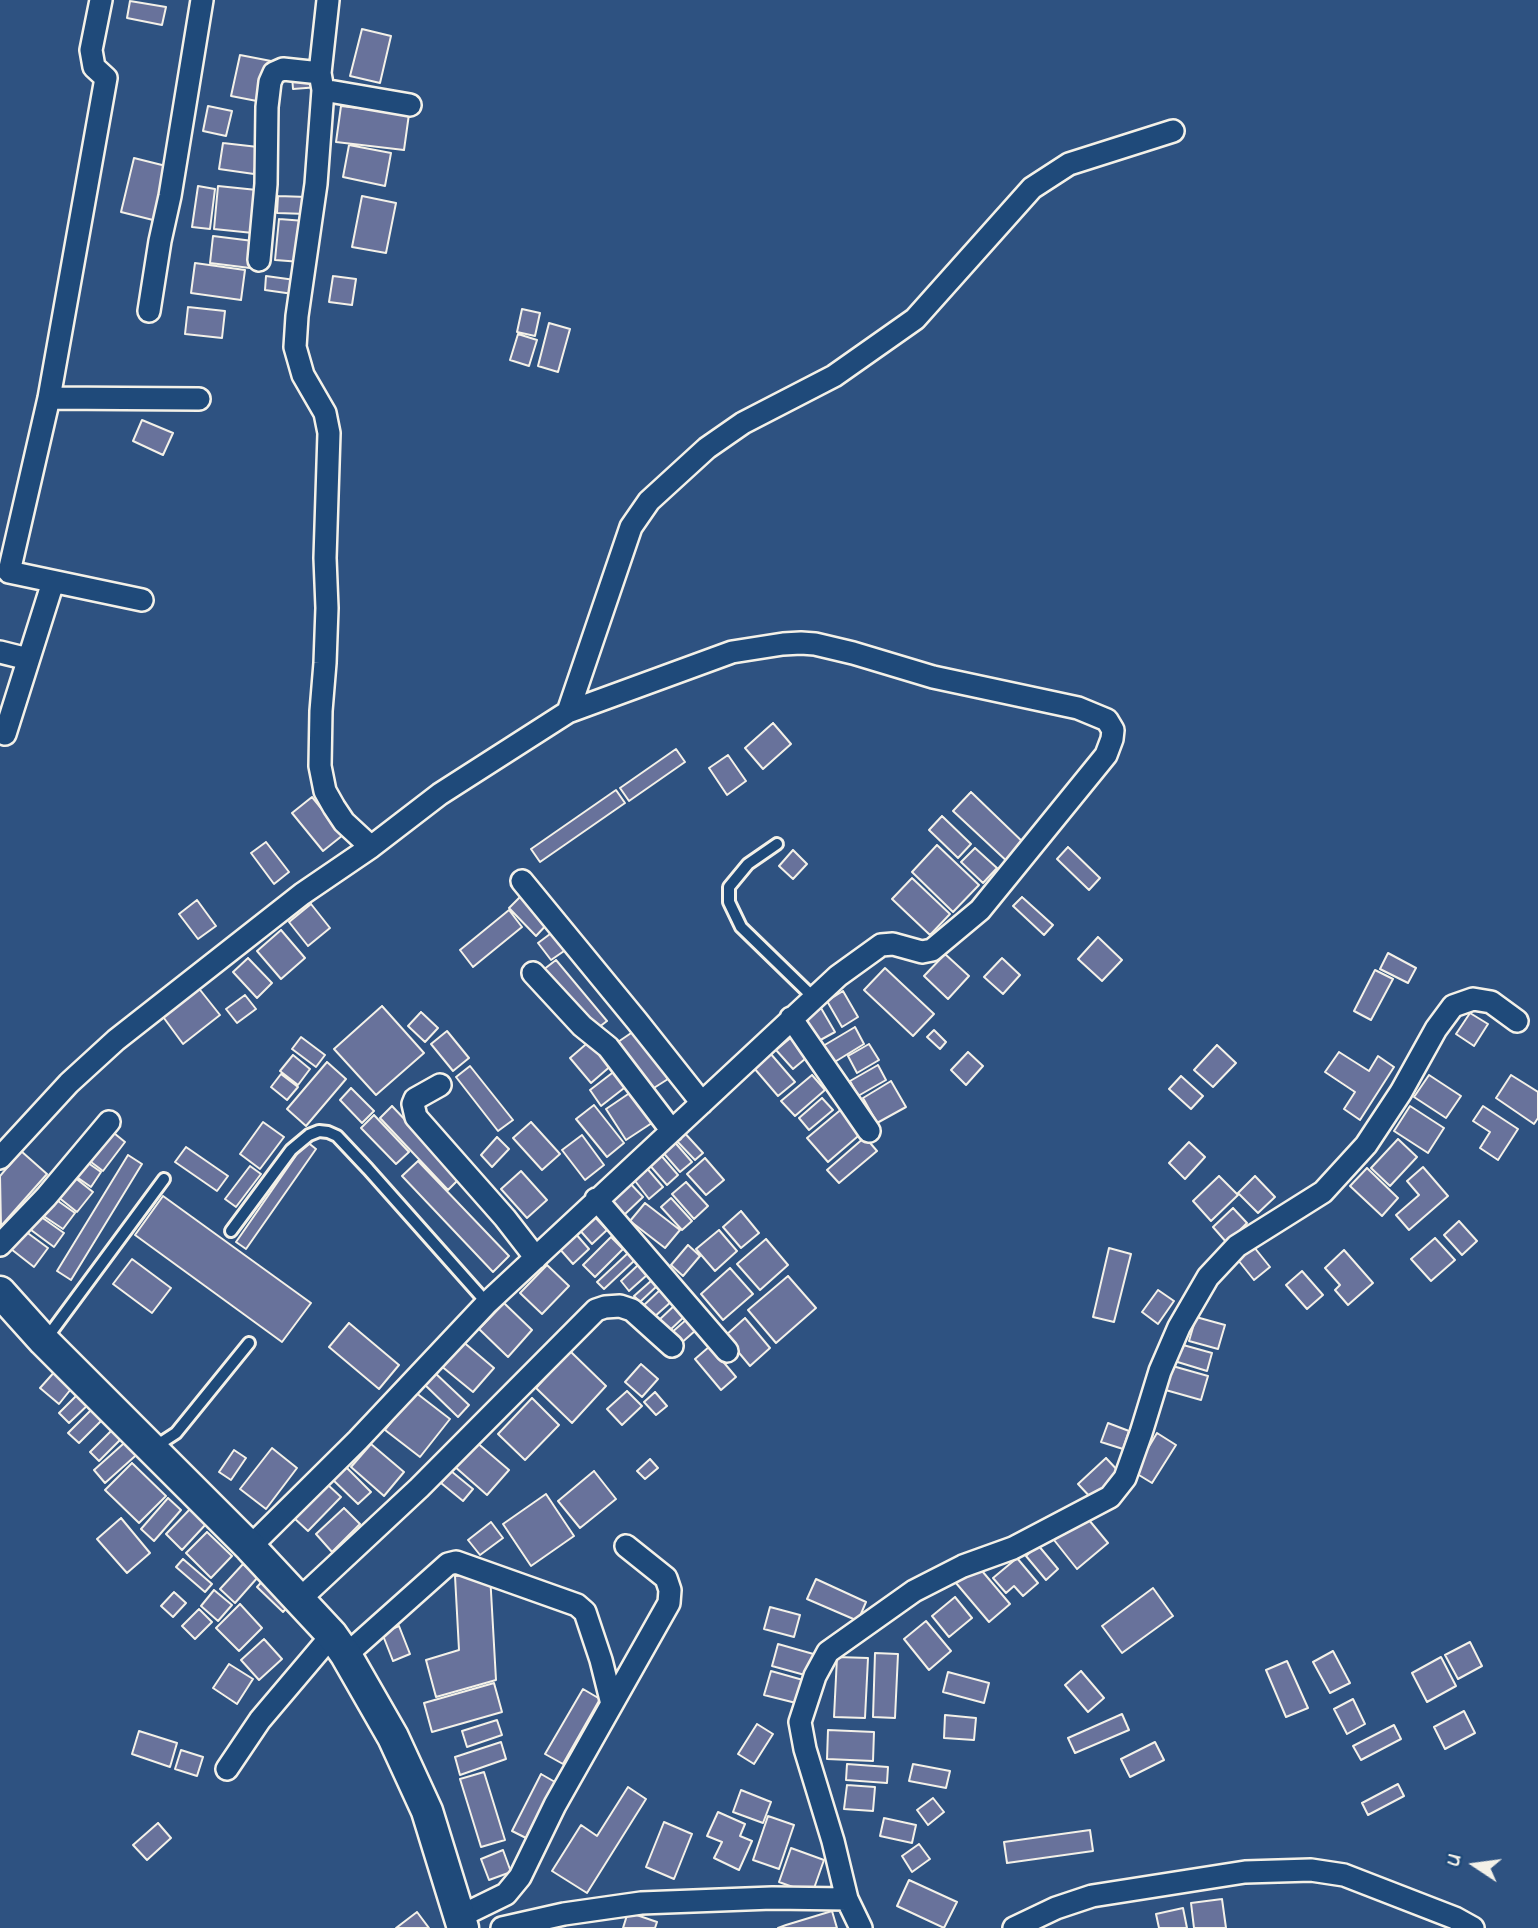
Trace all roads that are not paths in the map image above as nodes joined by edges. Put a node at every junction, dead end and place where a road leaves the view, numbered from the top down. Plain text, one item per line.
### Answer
1 (101, 0) edge
2 (202, 0) edge
3 (328, 0) edge
4 (322, 82) junction
5 (410, 105) dead end
6 (1173, 131) dead end
7 (259, 260) dead end
8 (149, 311) dead end
9 (48, 398) junction
10 (199, 399) dead end
11 (53, 582) junction
12 (142, 600) dead end
13 (0, 652) edge
14 (28, 659) junction
15 (568, 712) junction
16 (5, 734) dead end
17 (777, 844) dead end
18 (371, 847) junction
19 (522, 881) dead end
20 (533, 973) dead end
21 (814, 998) junction
22 (791, 1018) junction
23 (1517, 1021) dead end
24 (440, 1085) dead end
25 (702, 1103) junction
26 (109, 1122) dead end
27 (672, 1131) junction
28 (869, 1131) dead end
29 (0, 1158) edge
30 (164, 1179) dead end
31 (596, 1199) junction
32 (231, 1231) dead end
33 (0, 1245) edge
34 (536, 1258) junction
35 (0, 1292) edge
36 (487, 1303) junction
37 (44, 1341) junction
38 (249, 1343) dead end
39 (672, 1346) dead end
40 (727, 1351) dead end
41 (153, 1448) junction
42 (626, 1546) dead end
43 (250, 1547) junction
44 (300, 1600) junction
45 (339, 1645) junction
46 (612, 1704) junction
47 (227, 1769) dead end
48 (847, 1899) junction
49 (458, 1924) edge
50 (502, 1928) edge
51 (861, 1928) edge
52 (1014, 1928) edge
53 (1473, 1928) edge

1 - 9 street
2 - 8 street
3 - 4 street
4 - 5 street
4 - 7 street
4 - 18 street
6 - 15 street
9 - 10 street
9 - 11 street
11 - 12 street
11 - 14 street
13 - 14 street
14 - 16 street
15 - 18 street
15 - 21 street
17 - 21 lane
18 - 29 street
19 - 25 street
20 - 27 street
21 - 22 street
22 - 25 street
22 - 28 street
23 - 48 street
24 - 34 street
25 - 27 street
26 - 33 street
27 - 31 street
30 - 37 lane
31 - 34 street
31 - 40 street
32 - 36 lane
34 - 36 street
35 - 37 main road
36 - 43 street
37 - 41 main road
38 - 41 lane
39 - 44 street
41 - 43 main road
42 - 46 street
43 - 44 main road
44 - 45 main road
45 - 46 street
45 - 47 street
45 - 49 main road
46 - 49 street
48 - 50 street
48 - 51 street
52 - 53 street

